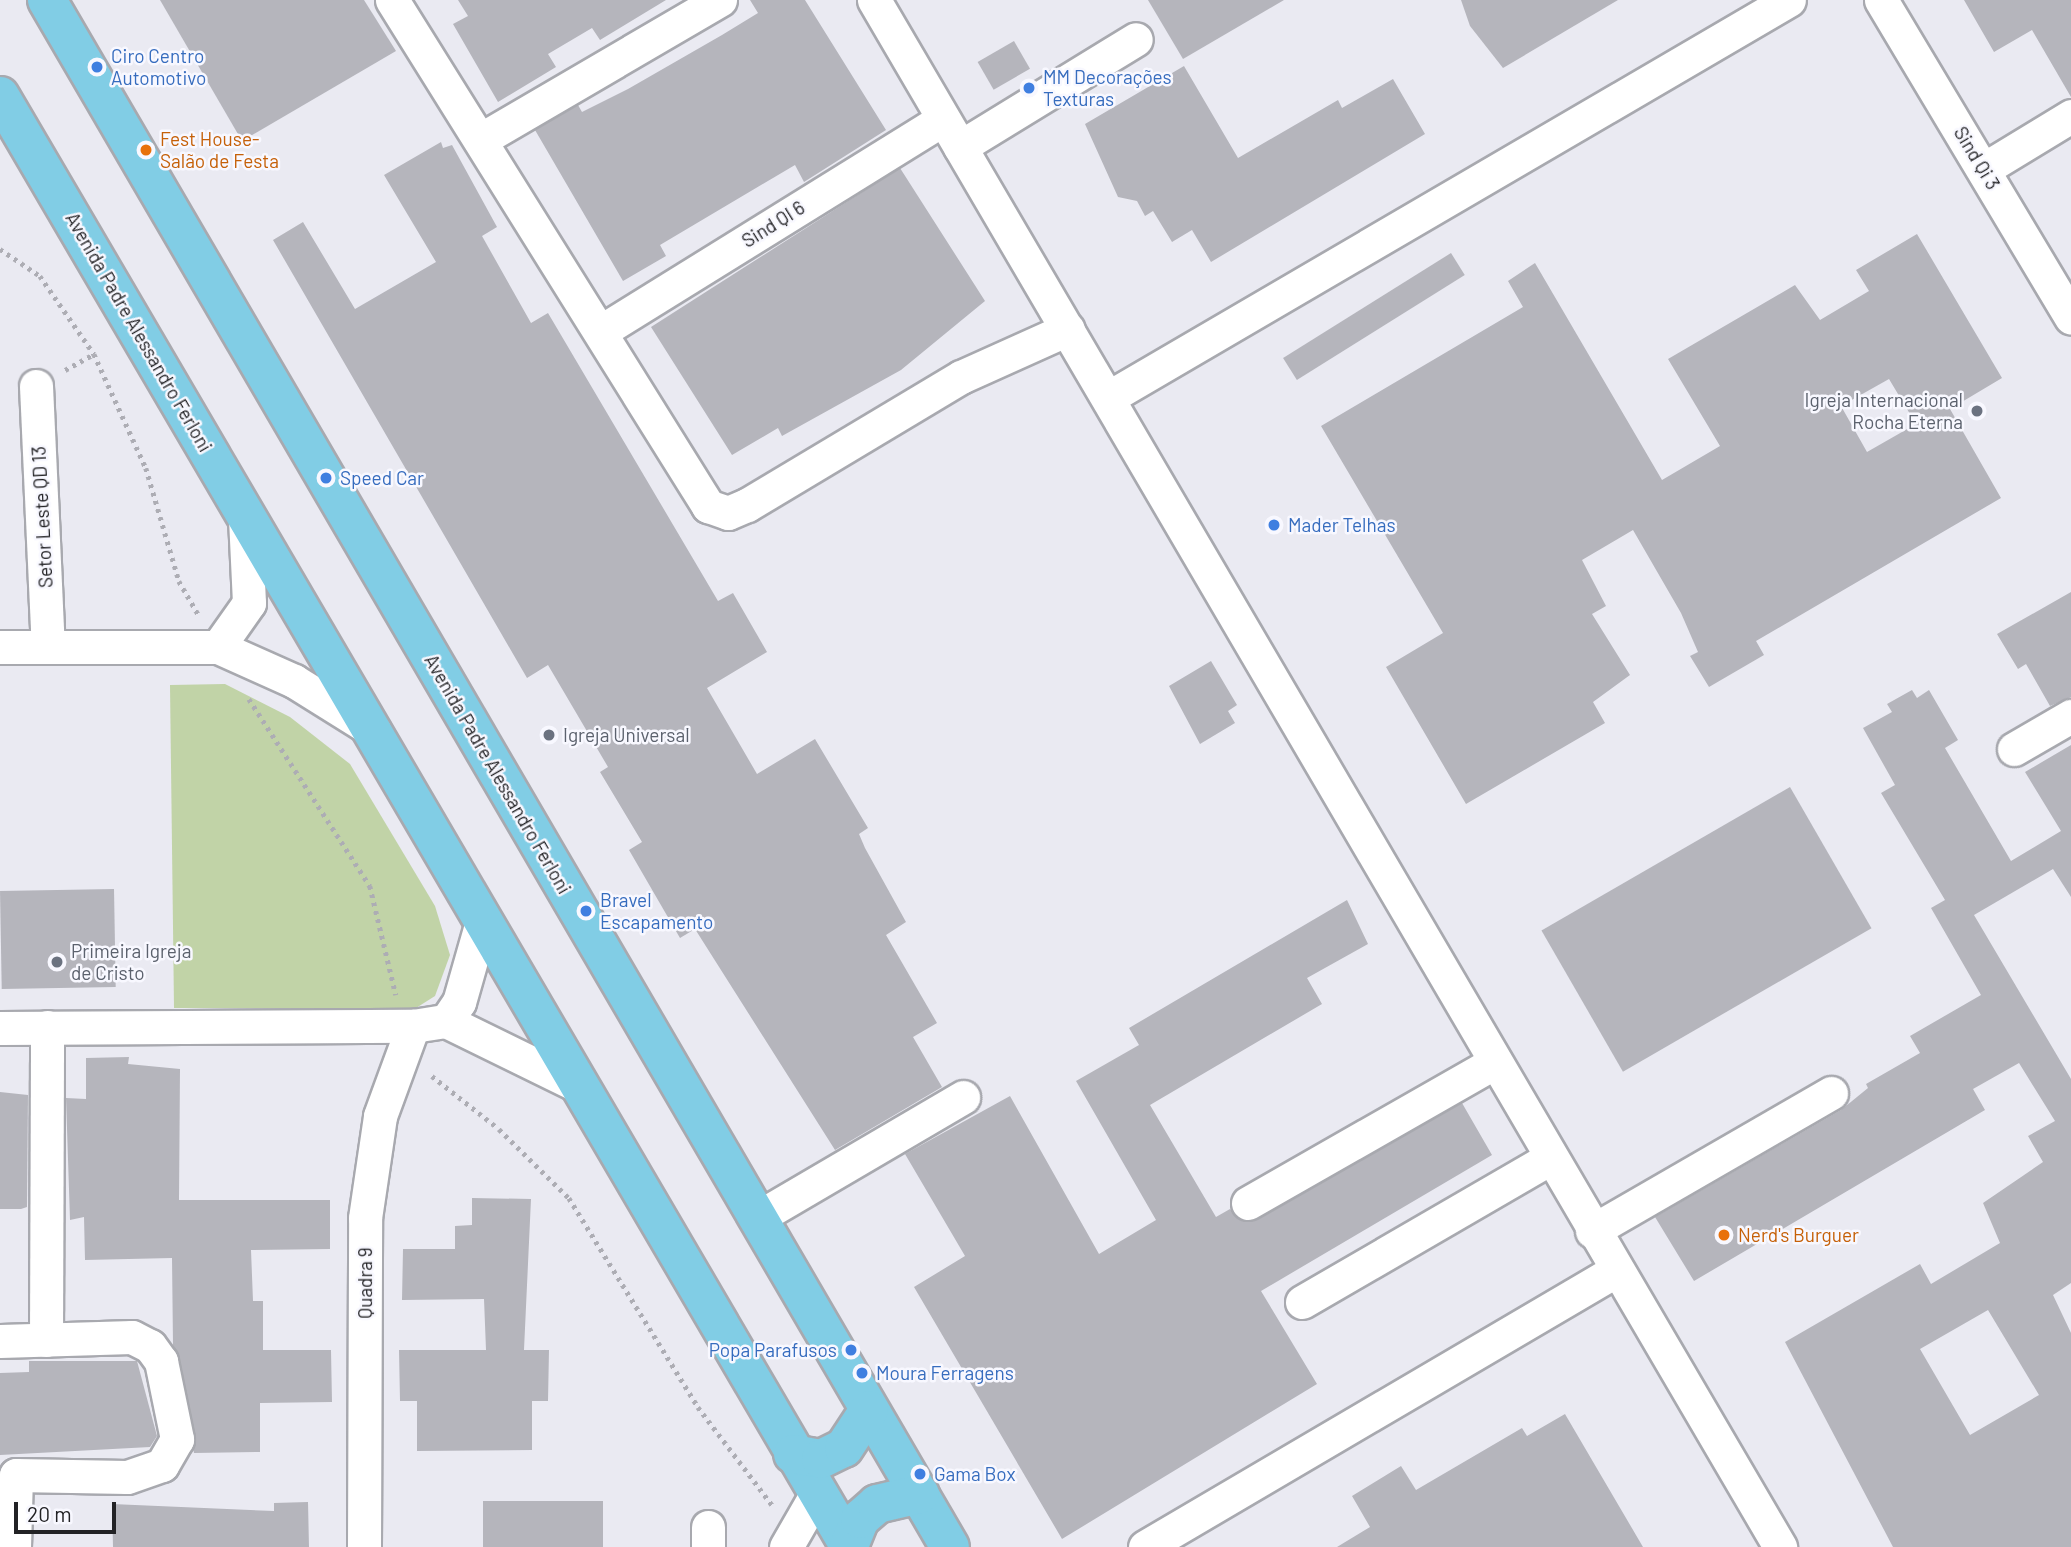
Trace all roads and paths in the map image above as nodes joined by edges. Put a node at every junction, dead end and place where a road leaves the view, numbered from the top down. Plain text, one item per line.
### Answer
1 (47, 0) edge
2 (392, 0) edge
3 (720, 0) edge
4 (874, 0) edge
5 (1789, 0) edge
6 (1881, 0) edge
7 (1136, 39) dead end
8 (0, 96) edge
9 (2071, 116) edge
10 (951, 133) junction
11 (480, 140) junction
12 (1984, 169) junction
13 (0, 249) edge
14 (2071, 317) edge
15 (1068, 328) junction
16 (603, 330) junction
17 (36, 386) dead end
18 (1111, 396) junction
19 (244, 512) junction
20 (0, 647) edge
21 (48, 647) junction
22 (218, 647) junction
23 (245, 692) dead end
24 (2071, 716) edge
25 (376, 732) junction
26 (2014, 749) dead end
27 (483, 918) junction
28 (446, 1021) junction
29 (413, 1026) junction
30 (47, 1027) junction
31 (0, 1028) edge
32 (1494, 1062) junction
33 (581, 1087) junction
34 (1831, 1093) dead end
35 (963, 1097) dead end
36 (1550, 1158) junction
37 (1248, 1203) dead end
38 (757, 1219) junction
39 (1592, 1231) junction
40 (1615, 1271) junction
41 (1302, 1302) dead end
42 (46, 1340) junction
43 (0, 1341) edge
44 (869, 1410) junction
45 (793, 1454) junction
46 (8, 1475) edge
47 (817, 1493) junction
48 (920, 1494) junction
49 (776, 1515) dead end
50 (850, 1546) edge
51 (14, 1547) edge
52 (364, 1547) edge
53 (786, 1547) edge
54 (950, 1547) edge
55 (1145, 1547) edge
56 (1780, 1547) edge

1 - 38 main road, Avenida Padre Alessandro Ferloni
2 - 11 street
3 - 11 street
4 - 10 street
5 - 18 street
6 - 12 street, Sind Qi 3
7 - 10 street, Sind QI 6
8 - 19 main road, Avenida Padre Alessandro Ferloni
9 - 12 street
10 - 15 street
10 - 16 street, Sind QI 6
11 - 16 street
12 - 14 street, Sind Qi 3
13 - 22 path
15 - 16 street
15 - 18 street
17 - 21 street, Setor Leste QD 13
18 - 32 street
19 - 22 street
19 - 25 main road, Avenida Padre Alessandro Ferloni
20 - 21 street
21 - 22 street
22 - 25 street
23 - 28 path
24 - 26 street
25 - 27 main road, Avenida Padre Alessandro Ferloni
27 - 28 street
27 - 33 main road, Avenida Padre Alessandro Ferloni
28 - 29 street
28 - 33 street
28 - 49 path
29 - 30 street
29 - 52 street, Quadra 9
30 - 31 street
30 - 42 street
32 - 36 street
32 - 37 street
33 - 45 main road, Avenida Padre Alessandro Ferloni
34 - 39 street
35 - 38 street
36 - 39 street
36 - 41 street
38 - 44 main road, Avenida Padre Alessandro Ferloni
39 - 40 street
40 - 55 street
40 - 56 street
42 - 43 street
42 - 46 street
44 - 45 main road
44 - 48 main road, Avenida Padre Alessandro Ferloni
45 - 47 main road, Avenida Padre Alessandro Ferloni
46 - 51 street
47 - 50 main road, Avenida Padre Alessandro Ferloni
47 - 53 street
48 - 50 main road
48 - 54 main road, Avenida Padre Alessandro Ferloni

